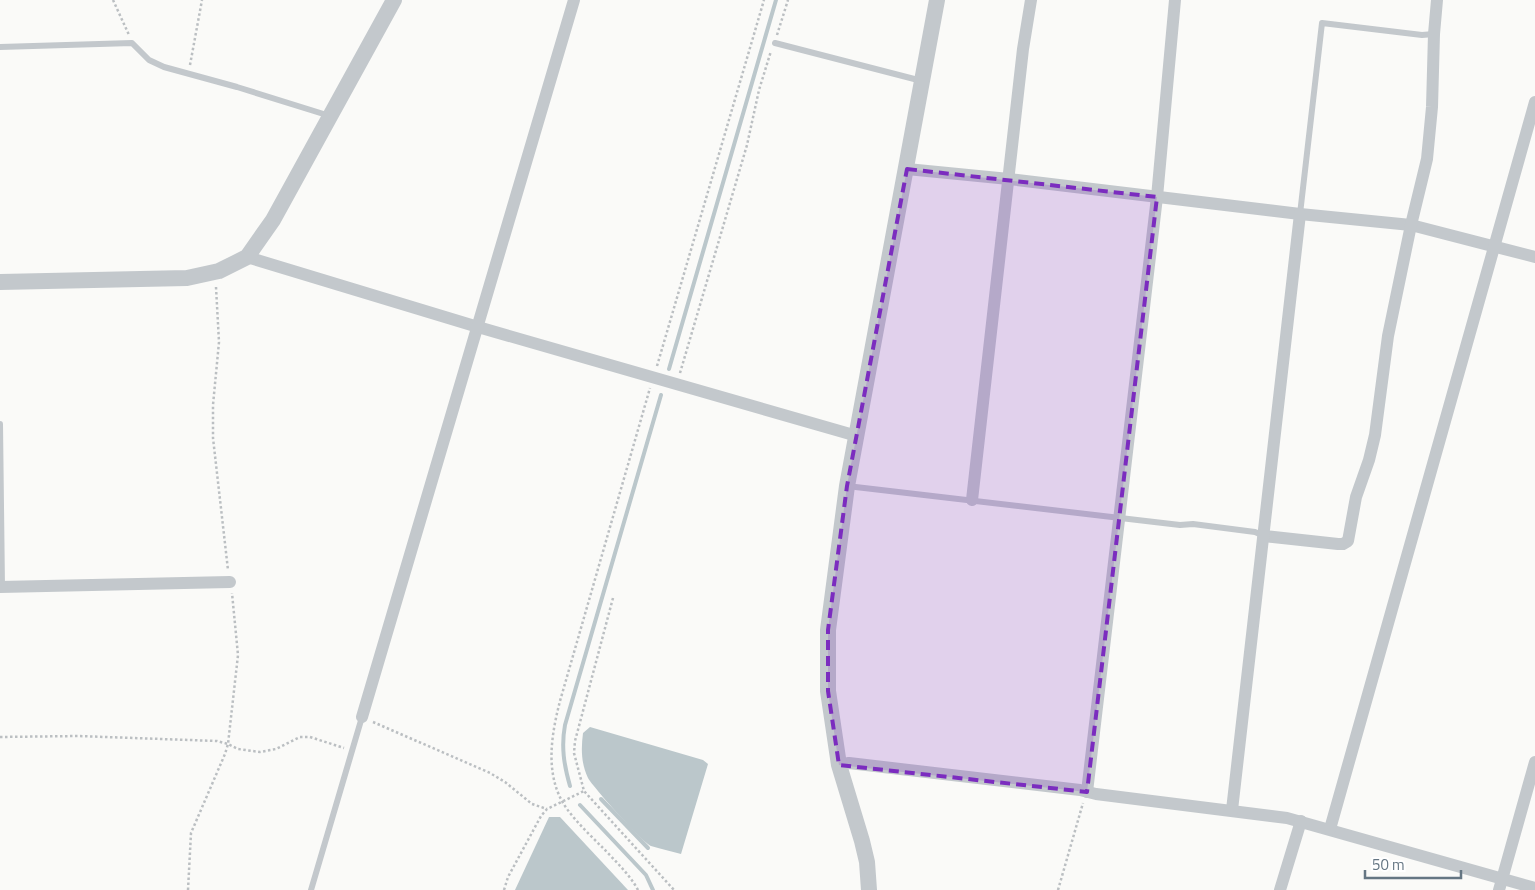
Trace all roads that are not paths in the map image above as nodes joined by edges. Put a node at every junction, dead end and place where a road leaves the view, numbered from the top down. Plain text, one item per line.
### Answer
1 (394, 0) edge
2 (574, 0) edge
3 (938, 0) edge
4 (1031, 0) edge
5 (1175, 0) edge
6 (1436, 0) edge
7 (1434, 34) junction
8 (775, 43) road end
9 (0, 47) edge
10 (923, 82) junction
11 (1535, 102) edge
12 (330, 116) junction
13 (907, 169) junction
14 (1009, 179) junction
15 (1157, 197) junction
16 (1300, 214) junction
17 (1411, 225) junction
18 (1494, 246) junction
19 (247, 256) junction
20 (1535, 257) edge
21 (0, 282) edge
22 (478, 327) junction
23 (0, 424) edge
24 (857, 436) junction
25 (0, 439) edge
26 (847, 486) junction
27 (972, 500) junction
28 (1119, 517) junction
29 (1264, 536) junction
30 (230, 582) road end
31 (1, 587) edge
32 (362, 717) joint
33 (1535, 762) edge
34 (839, 765) junction
35 (1087, 792) junction
36 (1232, 810) junction
37 (1301, 821) junction
38 (1330, 829) junction
39 (1501, 884) edge
40 (1535, 888) edge
41 (312, 890) edge
42 (869, 890) edge
43 (1280, 890) edge

1 - 12 street
2 - 22 street
3 - 10 street
4 - 14 street
5 - 15 street
6 - 7 street
7 - 16 lane
7 - 17 street
8 - 10 lane
9 - 12 lane
10 - 13 street
11 - 18 street
12 - 19 street
13 - 14 street
13 - 24 street
14 - 15 street
14 - 27 street
15 - 16 street
15 - 28 street
16 - 17 street
16 - 29 street
17 - 18 street
17 - 29 street
18 - 20 street
18 - 38 street
19 - 21 street
19 - 22 street
22 - 24 street
22 - 32 street
23 - 25 lane
24 - 26 street
25 - 31 lane
26 - 27 lane
26 - 34 street
27 - 28 lane
28 - 29 lane
28 - 35 street
29 - 36 street
30 - 31 street
32 - 41 lane
33 - 39 street
34 - 35 street
34 - 42 street
35 - 36 street
36 - 37 street
37 - 38 street
37 - 43 street
38 - 39 street
39 - 40 street

